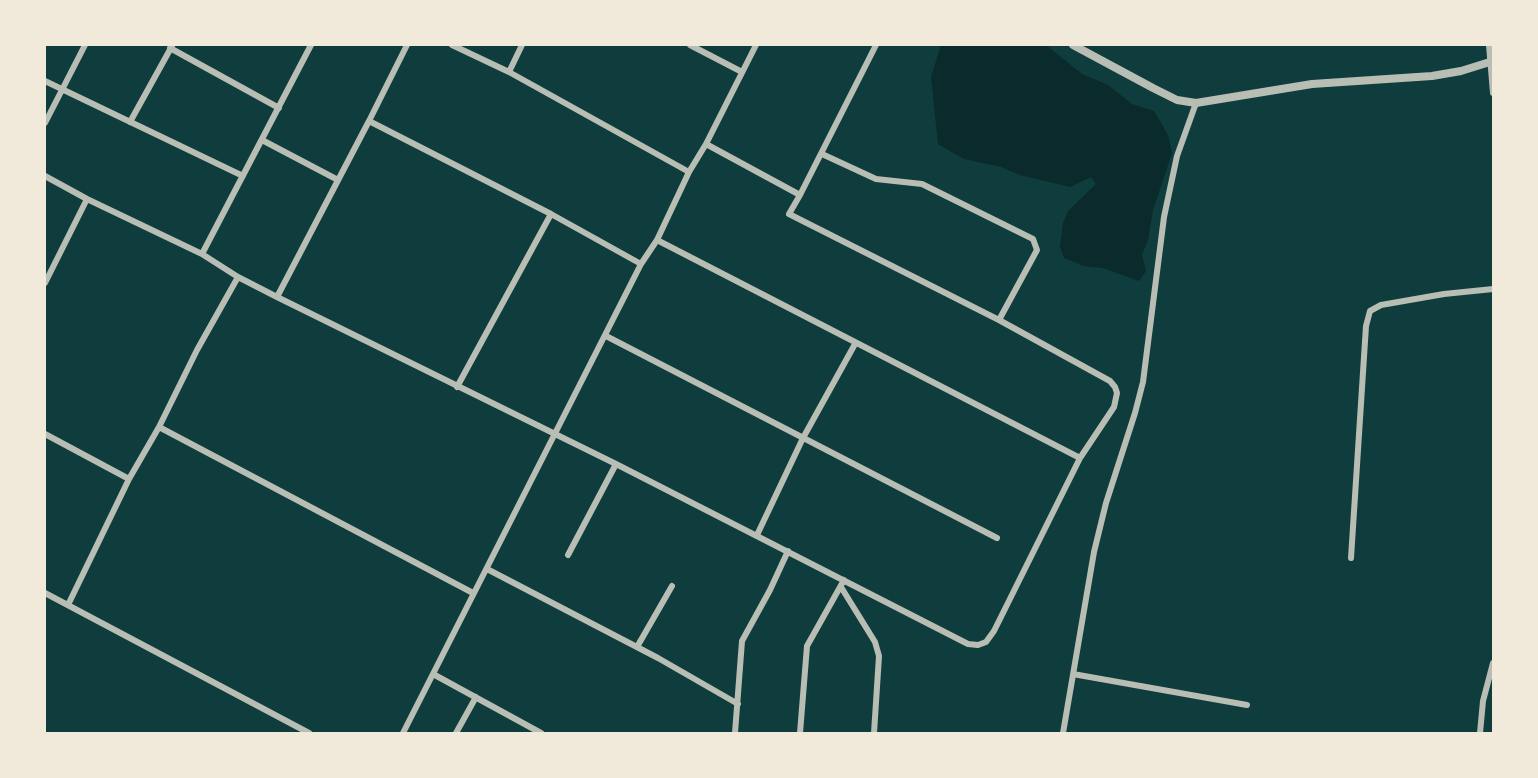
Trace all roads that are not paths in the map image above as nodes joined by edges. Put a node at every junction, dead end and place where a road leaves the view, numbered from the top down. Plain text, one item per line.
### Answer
1 (85, 45) edge
2 (311, 45) edge
3 (407, 45) edge
4 (452, 45) edge
5 (522, 45) edge
6 (690, 45) edge
7 (756, 45) edge
8 (876, 45) edge
9 (1073, 45) edge
10 (1490, 45) edge
11 (171, 47) edge
12 (1492, 62) edge
13 (509, 72) junction
14 (742, 72) junction
15 (45, 81) edge
16 (62, 90) junction
17 (1493, 93) edge
18 (1196, 104) junction
19 (279, 108) junction
20 (369, 121) junction
21 (130, 122) junction
22 (45, 123) edge
23 (261, 140) junction
24 (706, 144) junction
25 (822, 154) junction
26 (689, 172) junction
27 (45, 176) edge
28 (243, 176) junction
29 (338, 180) junction
30 (800, 195) junction
31 (87, 200) junction
32 (551, 214) junction
33 (657, 240) junction
34 (202, 254) junction
35 (642, 264) junction
36 (238, 277) junction
37 (45, 282) edge
38 (1493, 289) edge
39 (277, 297) junction
40 (999, 320) junction
41 (606, 336) junction
42 (855, 344) junction
43 (457, 387) junction
44 (159, 427) junction
45 (45, 434) edge
46 (556, 435) junction
47 (803, 438) junction
48 (1080, 458) junction
49 (616, 464) junction
50 (129, 479) junction
51 (757, 536) junction
52 (997, 538) dead end
53 (788, 551) junction
54 (568, 555) dead end
55 (1351, 558) dead end
56 (487, 569) junction
57 (844, 580) junction
58 (672, 586) dead end
59 (841, 587) junction
60 (45, 593) edge
61 (473, 593) junction
62 (68, 605) junction
63 (637, 647) junction
64 (1493, 665) edge
65 (434, 674) junction
66 (1073, 674) junction
67 (476, 697) junction
68 (738, 704) junction
69 (1246, 705) dead end
70 (309, 733) edge
71 (403, 733) edge
72 (456, 733) edge
73 (541, 733) edge
74 (735, 733) edge
75 (800, 733) edge
76 (874, 733) edge
77 (1063, 733) edge
78 (1480, 733) edge

1 - 16 street
2 - 19 street
3 - 20 street
4 - 13 street
5 - 13 street
6 - 14 street
7 - 14 street
8 - 25 street
9 - 18 street
10 - 12 street
11 - 19 street
11 - 21 street
12 - 17 street
12 - 18 street
13 - 26 street
14 - 24 street
15 - 16 street
16 - 21 street
16 - 22 street
18 - 66 street
19 - 23 street
20 - 29 street
20 - 32 street
21 - 28 street
23 - 28 street
23 - 29 street
24 - 26 street
24 - 30 street
25 - 30 street
25 - 40 street
26 - 33 street
27 - 31 street
28 - 34 street
29 - 39 street
30 - 40 street
31 - 34 street
31 - 37 street
32 - 35 street
32 - 43 street
33 - 35 street
33 - 42 street
34 - 36 street
35 - 41 street
36 - 39 street
36 - 44 street
38 - 55 street
39 - 43 street
40 - 48 street
41 - 46 street
41 - 47 street
42 - 47 street
42 - 48 street
43 - 46 street
44 - 50 street
44 - 61 street
45 - 50 street
46 - 49 street
46 - 56 street
47 - 51 street
47 - 52 street
48 - 57 street
49 - 51 street
49 - 54 street
50 - 62 street
51 - 53 street
53 - 57 street
53 - 68 street
56 - 61 street
56 - 63 street
57 - 59 street
58 - 63 street
59 - 75 street
59 - 76 street
60 - 62 street
61 - 65 street
62 - 70 street
63 - 68 street
64 - 78 street
65 - 67 street
65 - 71 street
66 - 69 street
66 - 77 street
67 - 72 street
67 - 73 street
68 - 74 street

